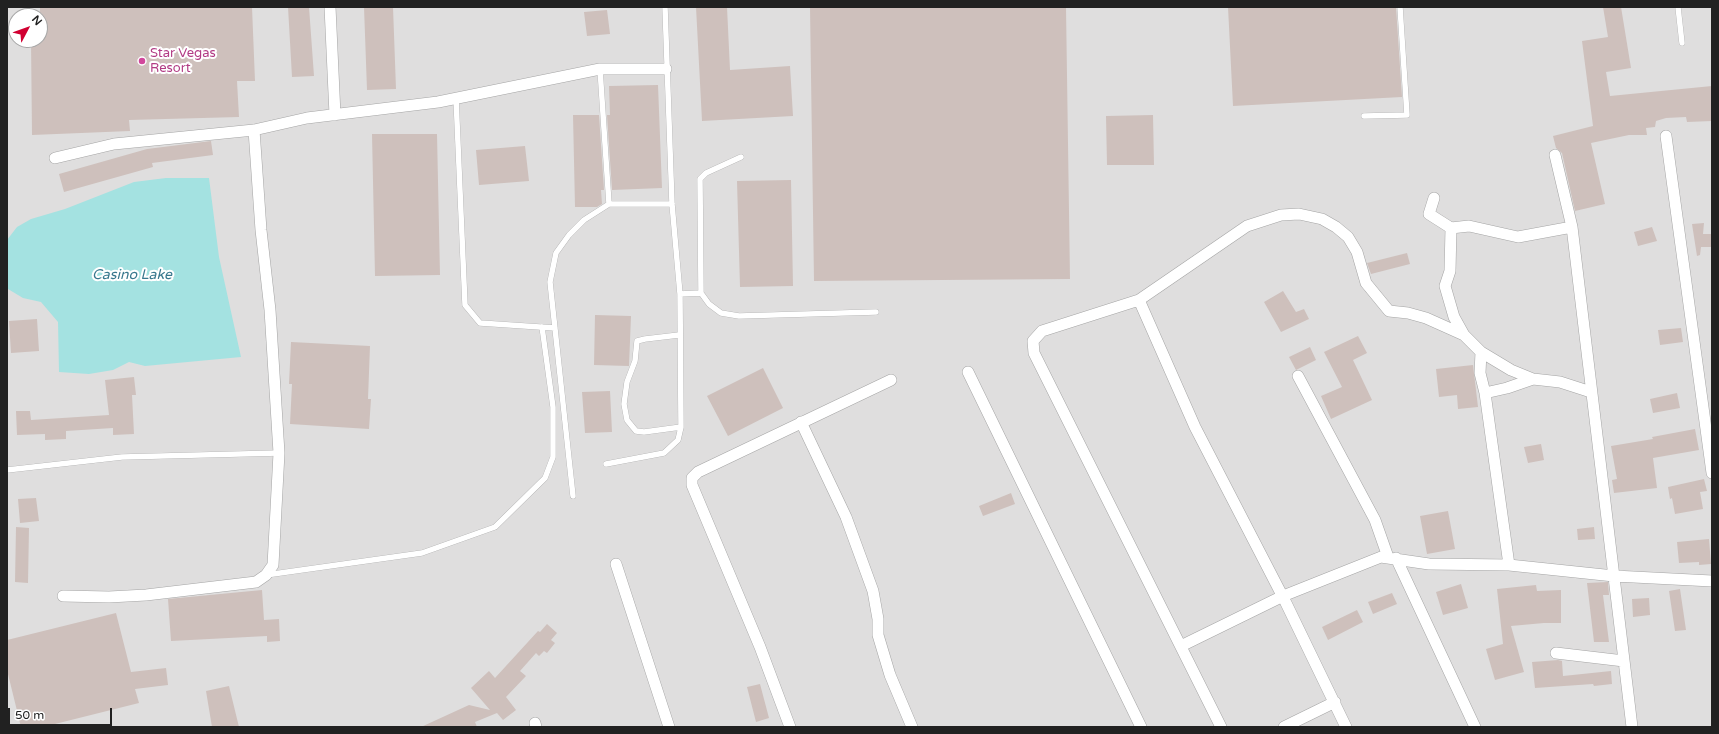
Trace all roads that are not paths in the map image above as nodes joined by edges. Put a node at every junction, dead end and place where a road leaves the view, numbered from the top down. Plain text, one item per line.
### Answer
1 (330, 7) edge
2 (665, 7) edge
3 (1400, 7) edge
4 (1678, 7) edge
5 (1682, 43) dead end
6 (600, 68) junction
7 (666, 68) junction
8 (456, 98) junction
9 (335, 114) junction
10 (1364, 116) dead end
11 (254, 130) junction
12 (1666, 136) dead end
13 (1555, 155) dead end
14 (741, 156) dead end
15 (55, 158) dead end
16 (1434, 198) dead end
17 (609, 204) junction
18 (672, 204) junction
19 (1572, 227) junction
20 (1452, 228) junction
21 (701, 293) junction
22 (680, 294) junction
23 (1139, 300) junction
24 (876, 312) dead end
25 (542, 327) junction
26 (554, 328) junction
27 (679, 335) junction
28 (1464, 335) junction
29 (1481, 352) junction
30 (968, 372) dead end
31 (1298, 376) dead end
32 (1533, 379) junction
33 (891, 380) dead end
34 (1591, 392) junction
35 (1485, 393) junction
36 (801, 422) junction
37 (682, 427) junction
38 (279, 453) junction
39 (606, 464) dead end
40 (7, 470) edge
41 (1712, 474) edge
42 (573, 496) dead end
43 (1392, 557) junction
44 (616, 564) dead end
45 (1509, 565) junction
46 (266, 575) junction
47 (1614, 576) junction
48 (1712, 581) edge
49 (63, 596) dead end
50 (1282, 596) junction
51 (1181, 646) junction
52 (1556, 653) dead end
53 (1624, 661) junction
54 (1335, 702) junction
55 (669, 727) edge
56 (790, 727) edge
57 (912, 727) edge
58 (1141, 727) edge
59 (1221, 727) edge
60 (1284, 727) edge
61 (1346, 727) edge
62 (1475, 727) edge
63 (1632, 727) edge

1 - 9 street
2 - 7 lane
3 - 10 lane
4 - 5 lane
6 - 7 street
6 - 8 street
6 - 17 lane
7 - 18 lane
8 - 9 street
8 - 25 lane
9 - 11 street
11 - 15 street
11 - 38 street
12 - 41 street
13 - 19 street
14 - 21 lane
16 - 20 street
17 - 18 lane
17 - 26 lane
18 - 22 lane
19 - 20 street
19 - 34 street
20 - 28 street
21 - 22 lane
21 - 24 lane
22 - 27 lane
23 - 28 street
23 - 50 street
23 - 51 street
25 - 26 lane
25 - 46 lane
26 - 42 lane
27 - 37 lane
27 - 37 lane
28 - 29 street
29 - 32 street
29 - 35 street
30 - 58 street
31 - 43 street
32 - 34 street
32 - 35 street
33 - 36 street
34 - 47 street
35 - 45 street
36 - 56 street
36 - 57 street
37 - 39 lane
38 - 40 lane
38 - 46 street
43 - 45 street
43 - 50 street
43 - 62 street
44 - 55 street
45 - 47 street
46 - 49 street
47 - 48 street
47 - 53 street
50 - 51 street
50 - 54 street
51 - 59 street
52 - 53 street
53 - 63 street
54 - 60 street
54 - 61 street

